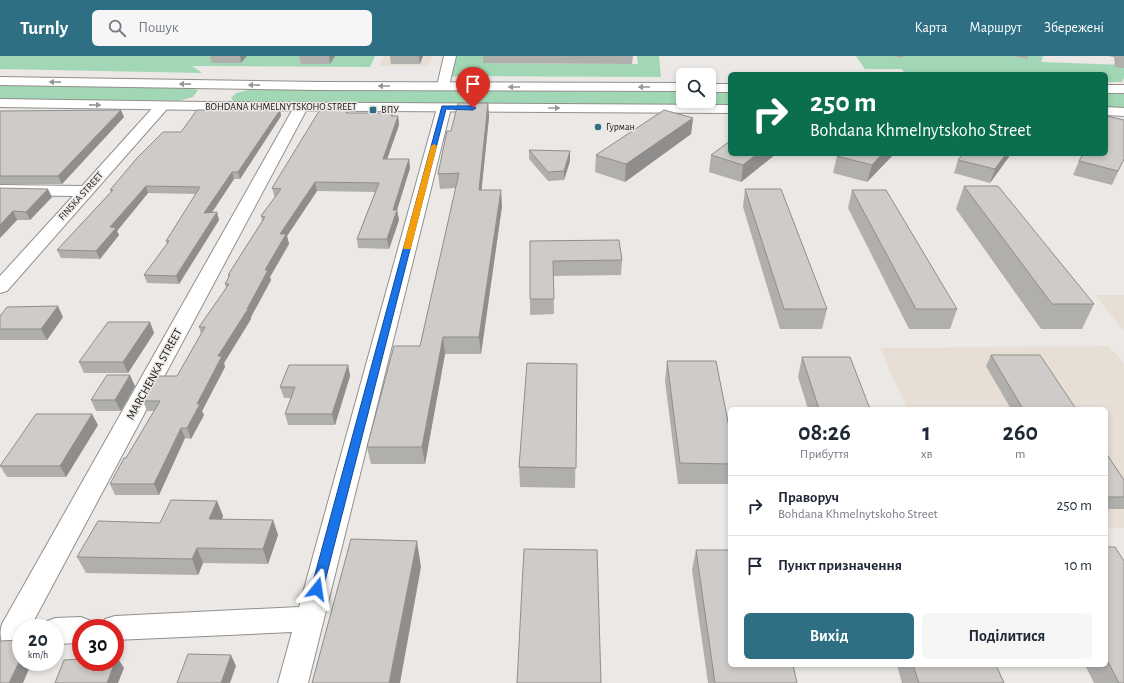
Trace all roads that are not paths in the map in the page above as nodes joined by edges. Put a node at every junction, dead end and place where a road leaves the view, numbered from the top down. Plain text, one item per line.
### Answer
1 (450, 56) edge
2 (0, 81) edge
3 (224, 85) junction
4 (443, 86) junction
5 (676, 87) edge
6 (716, 88) edge
7 (728, 88) edge
8 (1108, 89) edge
9 (1124, 89) edge
10 (0, 103) edge
11 (162, 106) junction
12 (205, 106) junction
13 (301, 107) junction
14 (444, 108) junction
15 (728, 109) edge
16 (1108, 112) edge
17 (1124, 112) edge
18 (0, 190) edge
19 (86, 191) junction
20 (1, 285) edge
21 (20, 619) edge
22 (309, 619) junction
23 (124, 628) edge
24 (293, 683) edge

1 - 4 street
3 -> 2 street, BOHDANA KHMELNYTSKOHO STREET
4 -> 3 street, BOHDANA KHMELNYTSKOHO STREET
3 - 12 street
5 -> 4 street, BOHDANA KHMELNYTSKOHO STREET
6 - 7 street
8 - 9 street
10 -> 11 street, BOHDANA KHMELNYTSKOHO STREET
11 - 12 street, BOHDANA KHMELNYTSKOHO STREET
11 - 19 street, FINSKA STREET
12 - 13 street, BOHDANA KHMELNYTSKOHO STREET
13 - 14 street, BOHDANA KHMELNYTSKOHO STREET
13 - 21 street, MARCHENKA STREET
14 -> 15 street, BOHDANA KHMELNYTSKOHO STREET
14 - 22 street
16 - 17 street
18 - 19 street
19 - 20 street, FINSKA STREET
22 - 23 street
22 - 24 street

